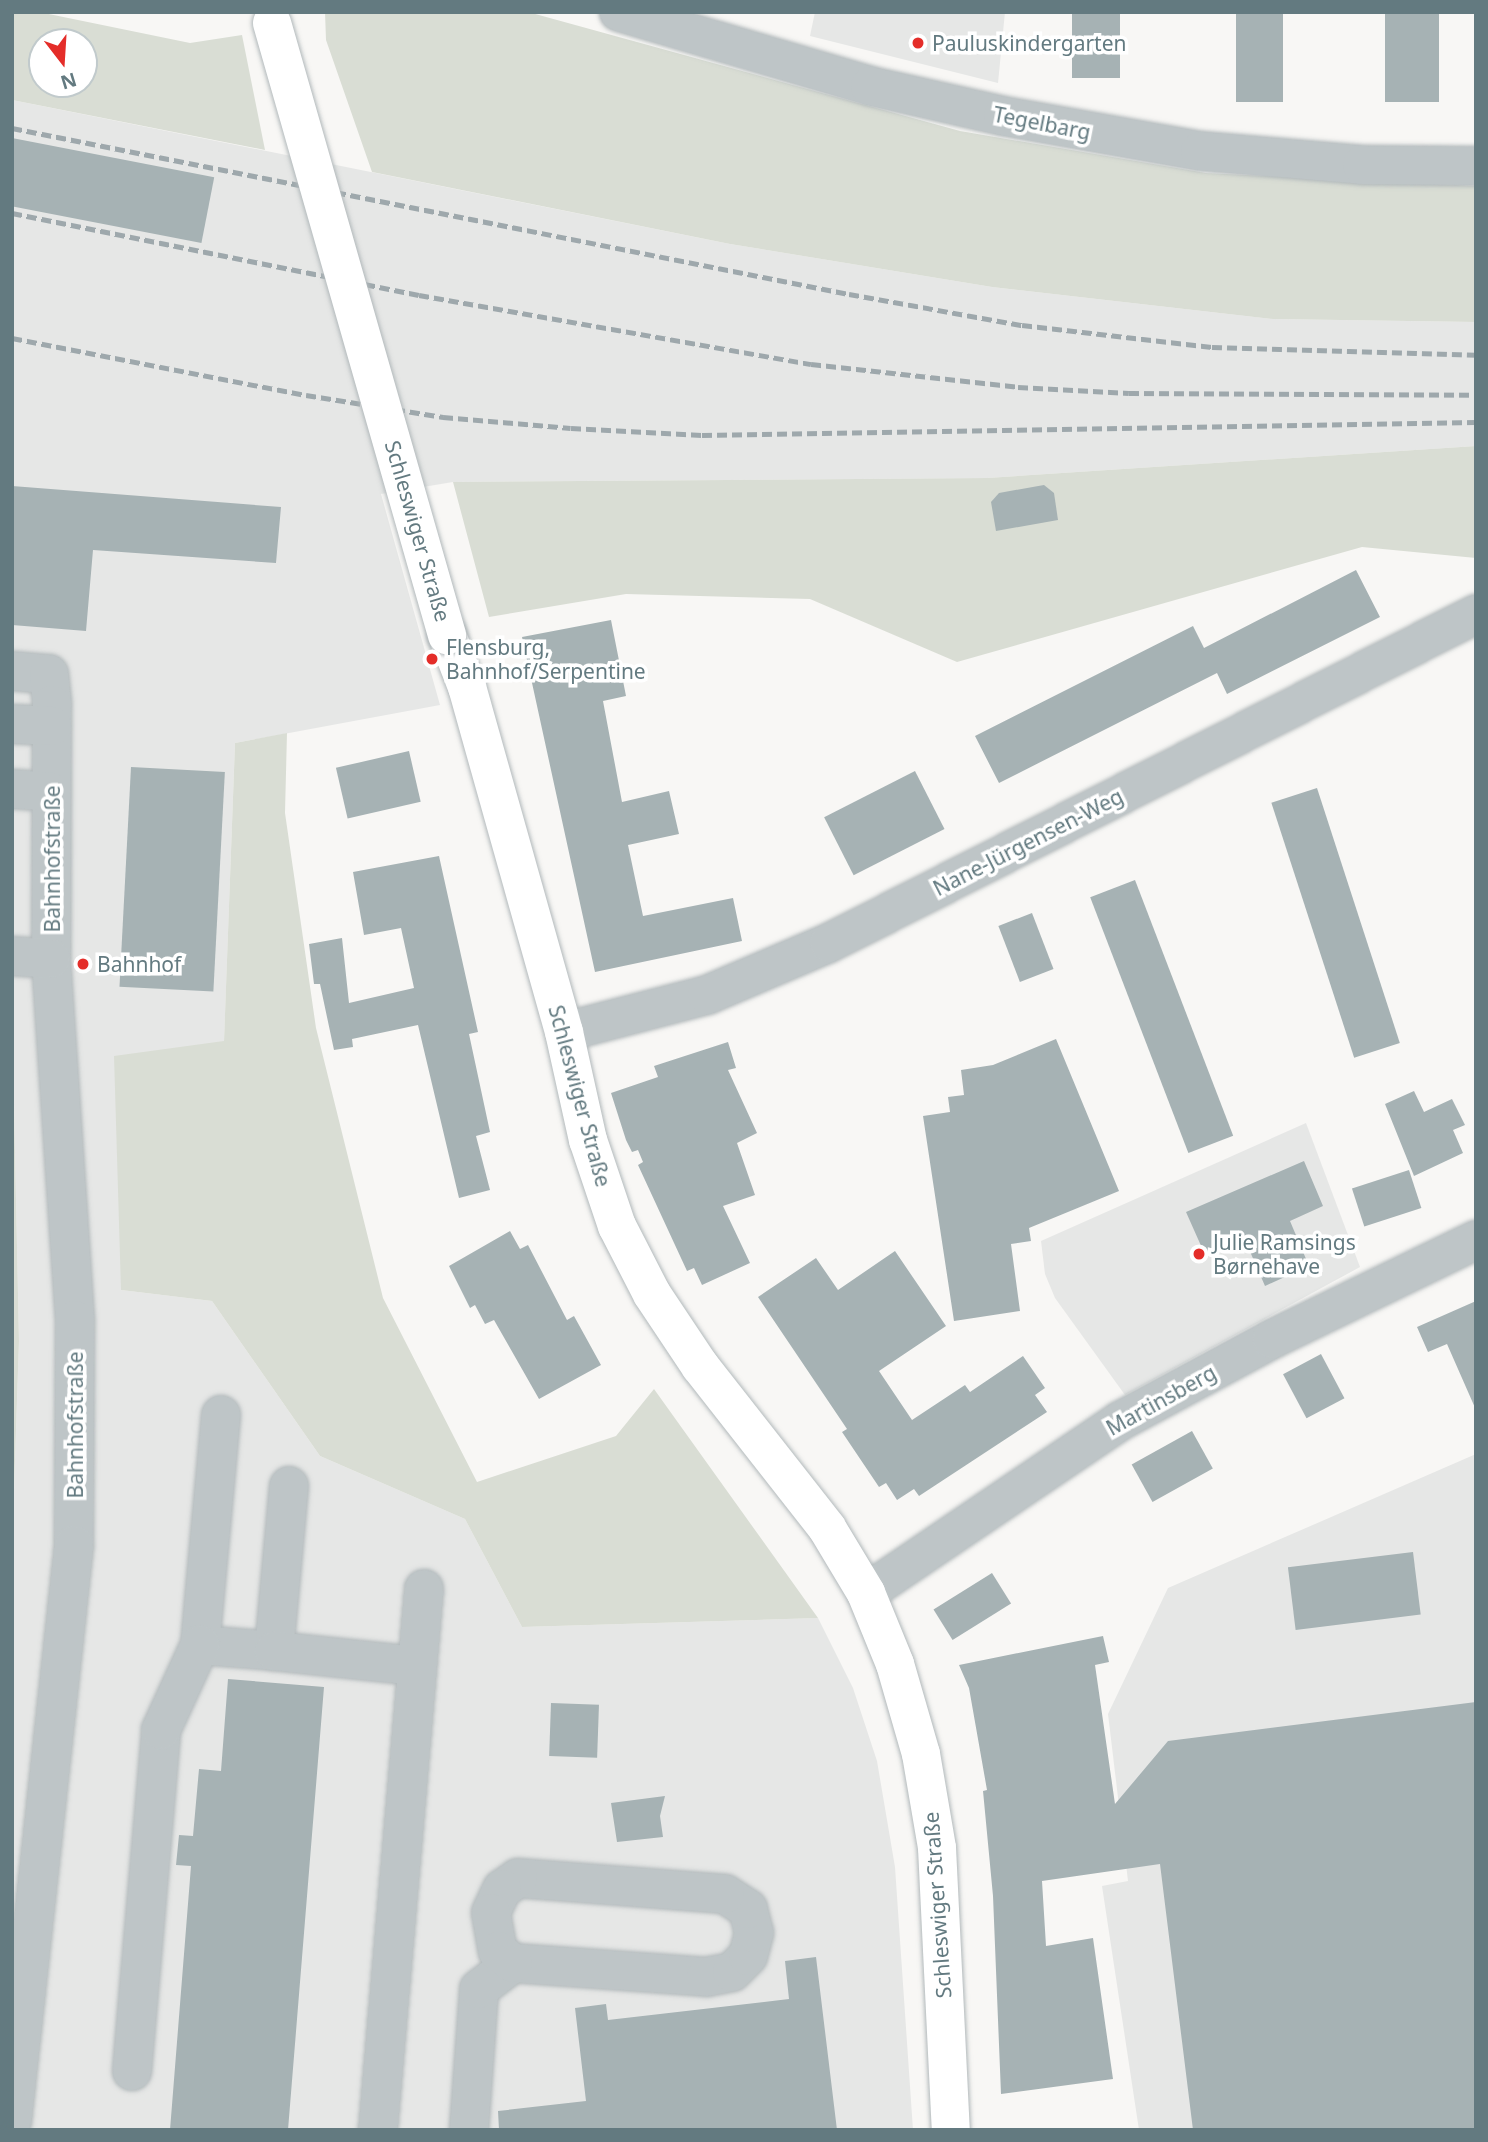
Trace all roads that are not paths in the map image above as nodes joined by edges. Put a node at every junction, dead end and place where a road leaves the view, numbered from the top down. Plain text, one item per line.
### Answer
1 (619, 12) edge
2 (271, 17) edge
3 (1476, 166) edge
4 (1476, 614) edge
5 (30, 672) edge
6 (12, 724) edge
7 (52, 726) junction
8 (12, 789) edge
9 (51, 792) junction
10 (12, 956) edge
11 (51, 959) junction
12 (564, 1032) junction
13 (1476, 1240) edge
14 (221, 1415) dead end
15 (289, 1486) dead end
16 (424, 1589) dead end
17 (866, 1593) junction
18 (200, 1645) junction
19 (274, 1651) junction
20 (417, 1666) junction
21 (513, 1964) junction
22 (132, 2071) dead end
23 (12, 2121) edge
24 (377, 2130) edge
25 (469, 2130) edge
26 (951, 2130) edge

1 - 3 street, Tegelbarg
2 - 12 main road, Schleswiger Straße, bridge
4 - 12 street, Nane-Jürgensen-Weg
5 - 7 street, Bahnhofstraße
6 - 7 street
7 - 9 street, Bahnhofstraße
8 - 9 street
9 - 11 street, Bahnhofstraße
10 - 11 street
11 - 23 street, Bahnhofstraße
12 - 17 main road, Schleswiger Straße
13 - 17 street, Martinsberg
14 - 18 street
15 - 19 street
16 - 20 street
17 - 26 main road, Schleswiger Straße
18 - 19 street
18 - 22 street
19 - 20 street
20 - 24 street
21 - 21 street
21 - 25 street

